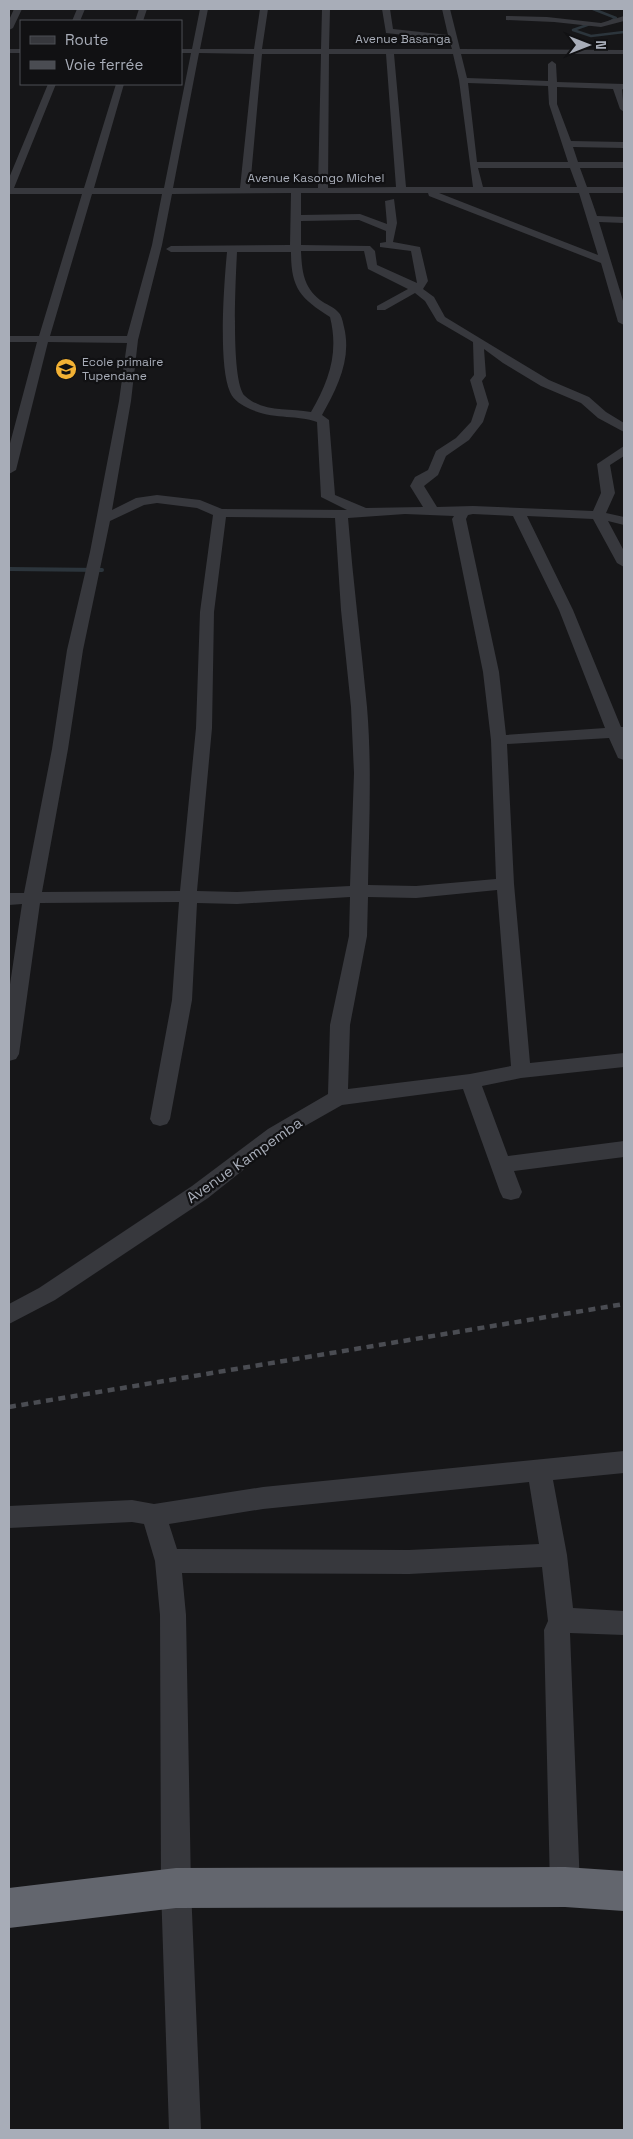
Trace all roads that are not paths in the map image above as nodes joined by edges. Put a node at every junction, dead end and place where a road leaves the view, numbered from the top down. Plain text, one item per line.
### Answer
1 (18, 9) edge
2 (204, 9) edge
3 (264, 9) edge
4 (326, 9) edge
5 (386, 9) edge
6 (446, 9) edge
7 (507, 9) edge
8 (624, 18) edge
9 (9, 28) edge
10 (452, 38) junction
11 (182, 51) edge
12 (195, 51) junction
13 (258, 51) junction
14 (324, 51) junction
15 (390, 51) junction
16 (457, 52) junction
17 (615, 52) junction
18 (624, 52) edge
19 (553, 64) dead end
20 (621, 64) dead end
21 (463, 80) junction
22 (552, 84) junction
23 (52, 85) edge
24 (120, 85) edge
25 (621, 87) edge
26 (624, 110) edge
27 (568, 144) junction
28 (624, 145) edge
29 (473, 165) junction
30 (575, 165) junction
31 (624, 165) edge
32 (518, 177) junction
33 (478, 189) junction
34 (583, 189) junction
35 (9, 190) edge
36 (88, 190) junction
37 (166, 190) junction
38 (296, 190) junction
39 (323, 190) junction
40 (401, 190) junction
41 (421, 190) junction
42 (624, 190) edge
43 (245, 191) junction
44 (390, 201) dead end
45 (297, 218) junction
46 (593, 219) junction
47 (624, 220) edge
48 (390, 229) junction
49 (384, 244) junction
50 (297, 248) junction
51 (366, 248) junction
52 (171, 249) dead end
53 (232, 249) junction
54 (605, 261) junction
55 (417, 289) junction
56 (381, 308) dead end
57 (624, 322) edge
58 (9, 340) edge
59 (43, 340) junction
60 (132, 340) junction
61 (479, 341) junction
62 (315, 416) junction
63 (624, 428) edge
64 (624, 450) edge
65 (9, 470) edge
66 (433, 511) junction
67 (368, 512) junction
68 (463, 512) junction
69 (518, 512) junction
70 (220, 513) junction
71 (242, 514) junction
72 (341, 514) junction
73 (598, 515) junction
74 (103, 519) junction
75 (624, 521) edge
76 (216, 540) junction
77 (619, 548) edge
78 (624, 563) edge
79 (620, 733) edge
80 (499, 740) junction
81 (624, 755) edge
82 (505, 884) junction
83 (360, 891) junction
84 (188, 896) junction
85 (32, 898) junction
86 (9, 899) edge
87 (9, 1054) edge
88 (624, 1060) edge
89 (521, 1071) junction
90 (470, 1081) junction
91 (338, 1098) junction
92 (160, 1119) dead end
93 (624, 1149) edge
94 (502, 1165) junction
95 (511, 1192) dead end
96 (9, 1315) edge
97 (624, 1462) edge
98 (539, 1470) junction
99 (154, 1515) junction
100 (9, 1516) edge
101 (554, 1555) junction
102 (168, 1560) junction
103 (561, 1622) junction
104 (624, 1623) edge
105 (565, 1886) junction
106 (176, 1888) junction
107 (624, 1891) edge
108 (9, 1908) edge
109 (185, 2130) edge

1 - 9 street
2 - 12 street
3 - 13 street
4 - 14 street
5 - 10 street
6 - 10 street
7 - 8 street
10 - 16 street
11 - 12 street, Avenue Basanga
12 - 13 street, Avenue Basanga
12 - 37 street
13 - 14 street, Avenue Basanga
13 - 43 street
14 - 15 street, Avenue Basanga
14 - 39 street
15 - 16 street, Avenue Basanga
15 - 40 street
16 - 17 street, Avenue Basanga
16 - 21 street
17 - 18 street, Avenue Basanga
17 - 20 street
19 - 22 street
21 - 22 street
21 - 29 street
22 - 25 street
22 - 27 street
23 - 35 street
24 - 36 street
25 - 26 street
27 - 28 street
27 - 30 street
29 - 32 street
29 - 33 street
30 - 31 street
30 - 32 street
30 - 34 street
32 - 33 street, Avenue Kasongo Michel
32 - 34 street, Avenue Kasongo Michel
33 - 41 street, Avenue Kasongo Michel
34 - 42 street, Avenue Kasongo Michel
34 - 46 street
35 - 36 street, Avenue Kasongo Michel
36 - 37 street, Avenue Kasongo Michel
36 - 59 street
37 - 43 street, Avenue Kasongo Michel
37 - 60 street
38 - 39 street, Avenue Kasongo Michel
38 - 43 street, Avenue Kasongo Michel
38 - 45 street
39 - 40 street, Avenue Kasongo Michel
40 - 41 street, Avenue Kasongo Michel
41 - 54 street
44 - 48 street
45 - 48 street
45 - 50 street
46 - 47 street
46 - 54 street
48 - 49 street
49 - 51 street
49 - 55 street
50 - 51 street
50 - 53 street
50 - 62 street
51 - 55 street
52 - 53 street
53 - 62 street
54 - 57 street
55 - 56 street
55 - 61 street
58 - 59 street
59 - 60 street
59 - 65 street
60 - 74 street
61 - 63 street
61 - 66 street
62 - 67 street
64 - 73 street
66 - 67 street
66 - 68 street
67 - 72 street
68 - 69 street
68 - 80 street
69 - 73 street
69 - 79 street
70 - 71 street
70 - 74 street
70 - 76 street
71 - 72 street
71 - 76 street
72 - 83 street
73 - 75 street
73 - 77 street
74 - 85 street
76 - 84 street
77 - 78 street
79 - 80 street
79 - 81 street
80 - 82 street
82 - 83 street
82 - 89 street
83 - 84 street
83 - 91 street
84 - 85 street
84 - 92 street
85 - 86 street
85 - 87 street
88 - 89 street, Avenue Kampemba
89 - 90 street, Avenue Kampemba
90 - 91 street, Avenue Kampemba
90 - 94 street
91 - 96 street, Avenue Kampemba
93 - 94 street
94 - 95 street
97 - 98 street
98 - 99 street
98 - 101 street
99 - 100 street
99 - 102 street
101 - 102 street
101 - 103 street
102 - 106 street
103 - 104 street
103 - 105 street
105 - 106 highway
105 - 107 highway
106 - 108 highway
106 - 109 street

